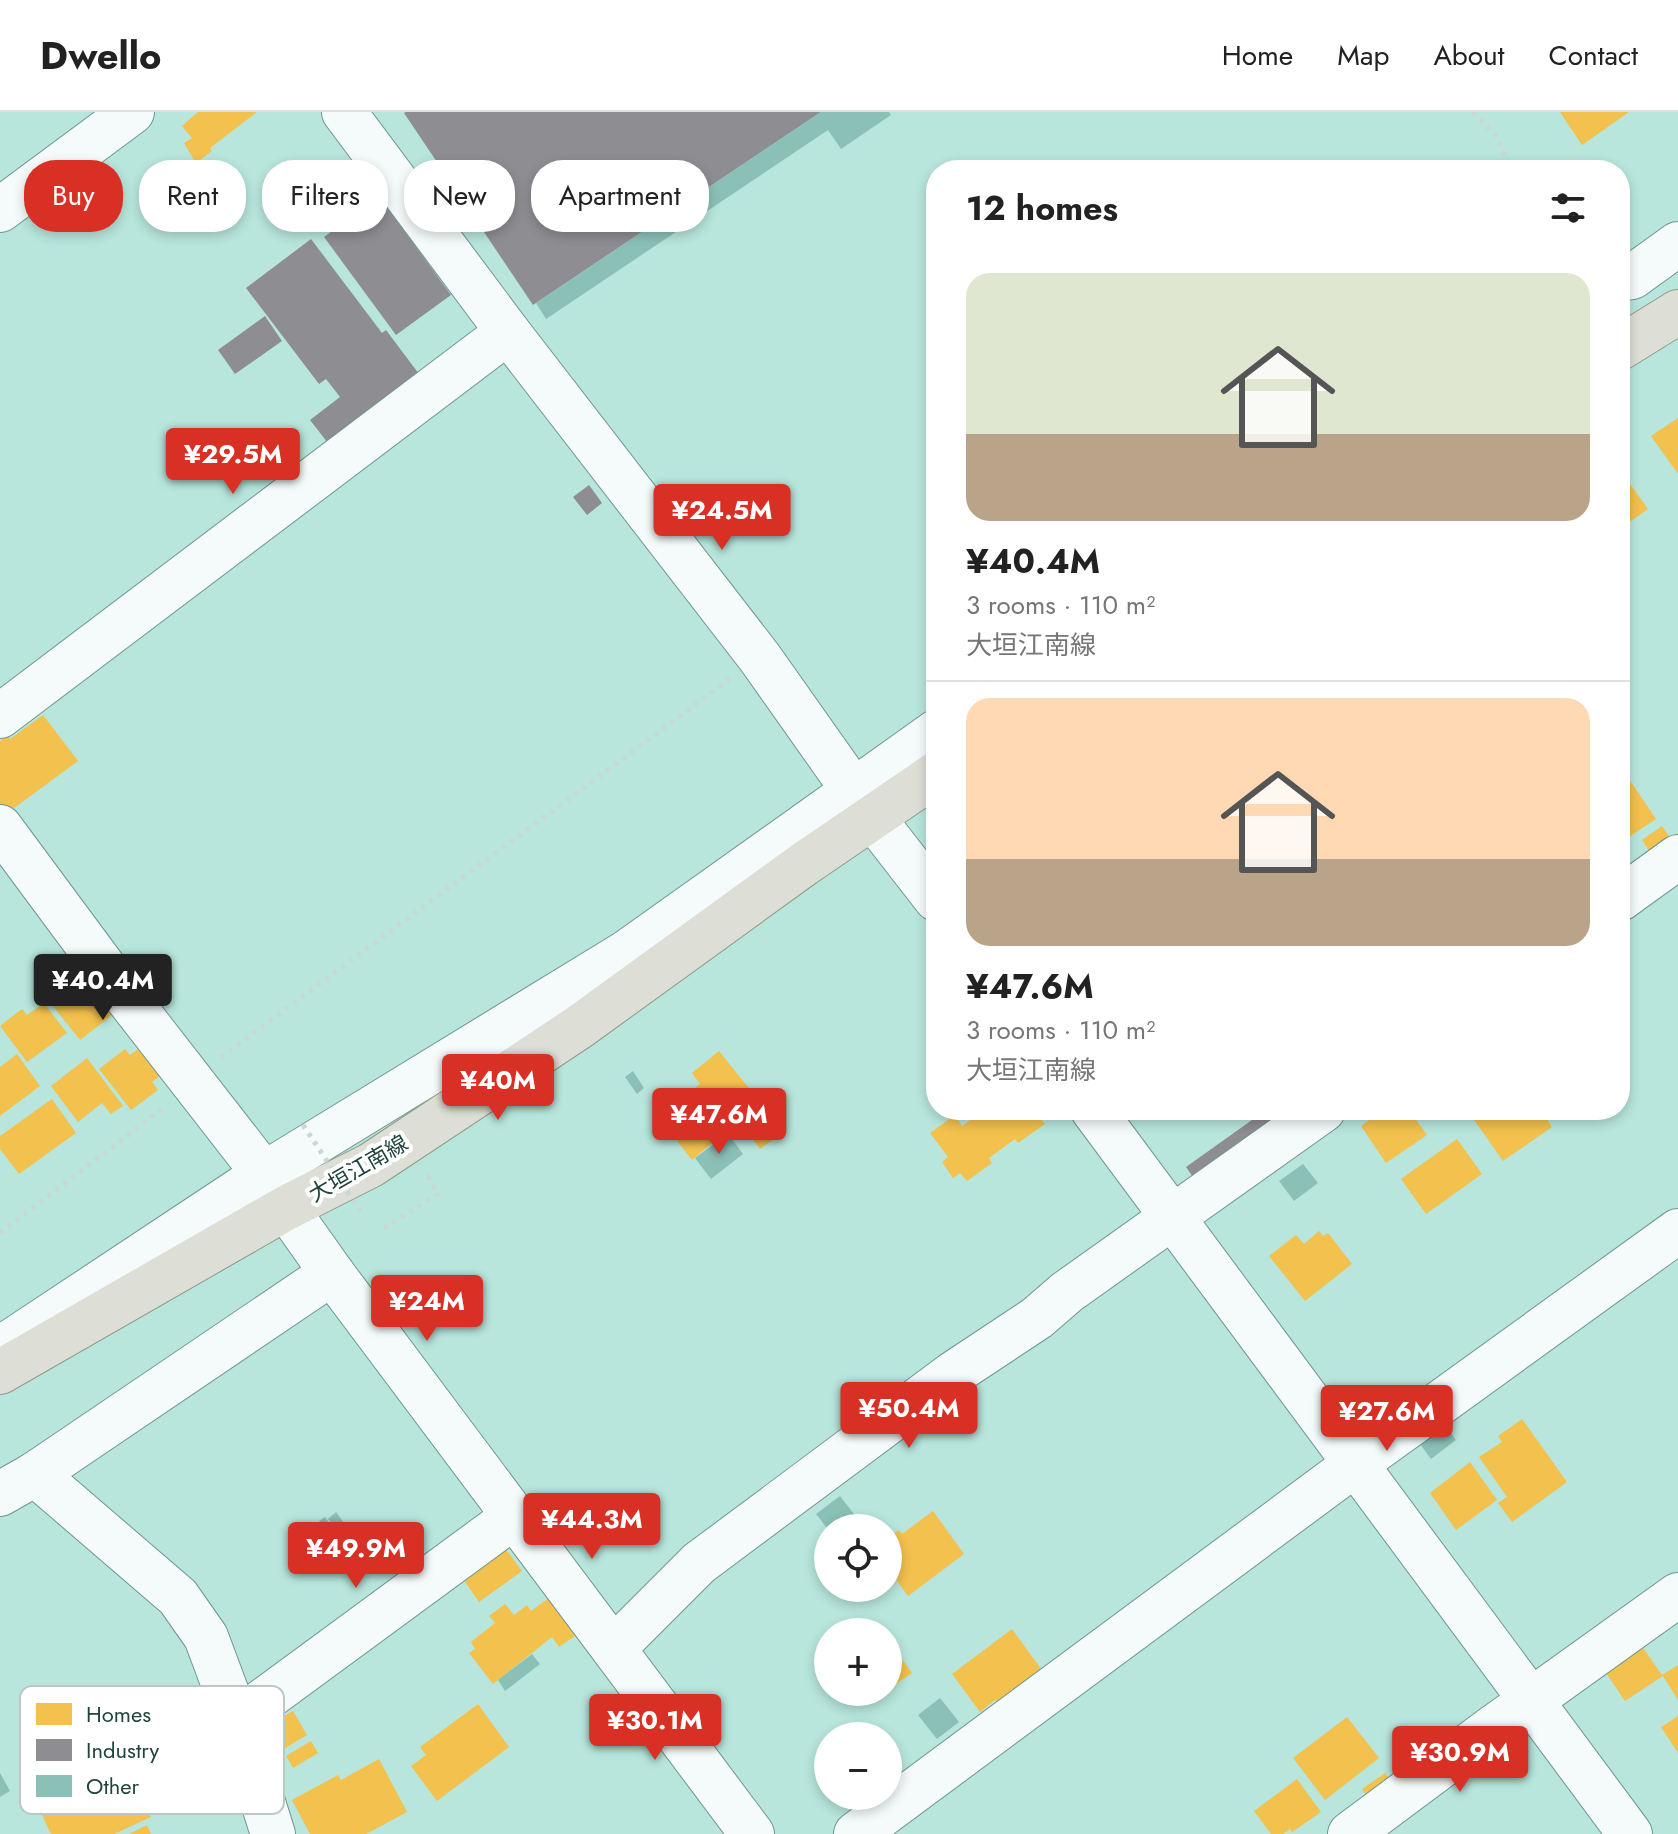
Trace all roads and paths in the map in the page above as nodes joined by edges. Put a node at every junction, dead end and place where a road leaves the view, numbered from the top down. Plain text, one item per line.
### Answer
1 (132, 112) edge
2 (344, 112) edge
3 (1473, 112) edge
4 (1507, 160) edge
5 (0, 210) edge
6 (1678, 244) edge
7 (1630, 277) edge
8 (1678, 312) edge
9 (508, 332) junction
10 (1630, 342) edge
11 (760, 658) junction
12 (0, 716) edge
13 (926, 742) edge
14 (926, 778) edge
15 (863, 804) junction
16 (0, 827) edge
17 (1678, 857) edge
18 (926, 886) edge
19 (1630, 892) edge
20 (194, 1083) junction
21 (1100, 1120) edge
22 (1309, 1120) edge
23 (303, 1125) dead end
24 (415, 1185) dead end
25 (275, 1191) junction
26 (376, 1209) dead end
27 (1172, 1217) junction
28 (384, 1228) dead end
29 (1678, 1231) edge
30 (0, 1233) edge
31 (332, 1273) junction
32 (0, 1349) edge
33 (0, 1372) edge
34 (1354, 1465) junction
35 (18, 1484) edge
36 (516, 1515) junction
37 (1678, 1595) edge
38 (614, 1648) junction
39 (224, 1686) edge
40 (283, 1686) edge
41 (1531, 1701) junction
42 (267, 1814) edge
43 (273, 1834) edge
44 (752, 1834) edge
45 (856, 1834) edge
46 (1350, 1834) edge
47 (1630, 1834) edge

1 - 5 street
2 - 9 street
3 - 4 path
6 - 7 street
8 - 10 main road
9 - 11 street
9 - 12 street
11 - 15 street
11 - 20 path
13 - 15 street
14 - 15 main road, 大垣江南線
15 - 18 street
15 - 25 main road, 大垣江南線
16 - 20 street
17 - 19 street
20 - 25 street
20 - 30 path
21 - 27 street
22 - 27 street
23 - 26 path, bridge
24 - 28 path
25 - 31 street
25 - 32 street
25 - 33 main road, 大垣江南線
27 - 34 street
27 - 38 street
29 - 34 street
31 - 35 street
31 - 36 street
34 - 41 street
34 - 45 street
35 - 39 street
36 - 38 street
36 - 40 street
37 - 41 street
38 - 44 street
41 - 46 street
41 - 47 street
42 - 43 street

